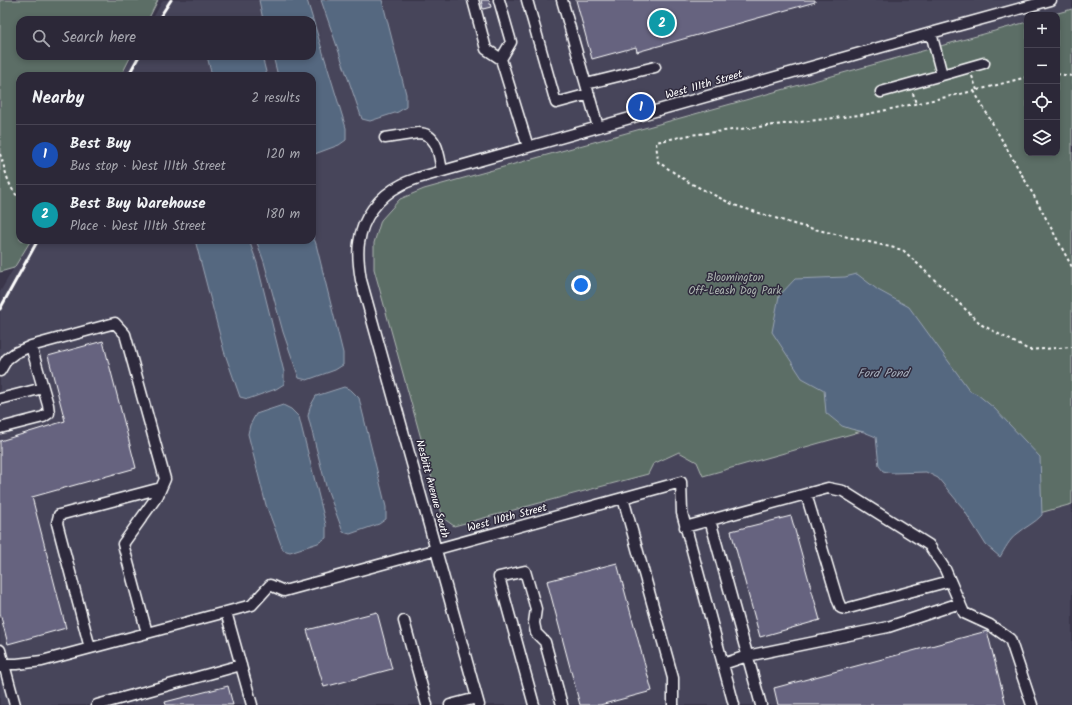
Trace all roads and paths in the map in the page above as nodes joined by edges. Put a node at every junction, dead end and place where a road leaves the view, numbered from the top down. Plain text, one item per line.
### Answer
1 (473, 0) edge
2 (499, 0) edge
3 (527, 0) edge
4 (562, 0) edge
5 (1051, 0) edge
6 (931, 33) junction
7 (501, 59) junction
8 (984, 63) dead end
9 (655, 67) dead end
10 (970, 67) junction
11 (1060, 74) edge
12 (942, 75) junction
13 (1072, 76) edge
14 (1024, 78) edge
15 (587, 89) junction
16 (976, 91) junction
17 (881, 92) dead end
18 (598, 128) junction
19 (386, 138) dead end
20 (528, 147) junction
21 (0, 154) edge
22 (442, 171) junction
23 (16, 195) edge
24 (1072, 267) edge
25 (361, 280) joint
26 (31, 346) junction
27 (1072, 348) edge
28 (0, 371) edge
29 (43, 388) junction
30 (0, 399) edge
31 (0, 428) edge
32 (161, 488) junction
33 (806, 494) junction
34 (623, 498) junction
35 (710, 520) junction
36 (685, 527) junction
37 (436, 550) junction
38 (950, 581) junction
39 (960, 604) junction
40 (226, 612) junction
41 (404, 621) dead end
42 (147, 633) junction
43 (90, 648) junction
44 (0, 650) edge
45 (747, 656) junction
46 (723, 664) junction
47 (241, 665) junction
48 (2, 666) edge
49 (478, 702) edge
50 (15, 705) edge
51 (97, 705) edge
52 (252, 705) edge
53 (427, 705) edge
54 (450, 705) edge
55 (534, 705) edge
56 (562, 705) edge
57 (672, 705) edge
58 (734, 705) edge
59 (761, 705) edge
60 (1032, 705) edge

1 - 7 street
2 - 7 street
3 - 15 street
4 - 15 street
5 - 6 street, West 111th Street
6 - 12 street
6 - 18 street, West 111th Street
7 - 20 street
8 - 10 street
9 - 15 street
10 - 12 street
10 - 16 path
11 - 13 path
12 - 17 street
14 - 16 path
15 - 18 street
16 - 24 path
16 - 27 path
18 - 20 street, West 111th Street
19 - 22 street
20 - 22 street, West 111th Street
21 - 23 path
22 - 25 street, West 111th Street
25 - 37 street, Nesbitt Avenue South
26 - 28 street
26 - 29 street
26 - 32 street
29 - 30 street
29 - 31 street
32 - 42 street
32 - 43 street
33 - 35 street
33 - 38 street
33 - 38 street
34 - 36 street, West 110th Street
34 - 37 street, West 110th Street
34 - 57 street
35 - 36 street
35 - 45 street
36 - 46 street
37 - 40 street, West 110th Street
37 - 49 street, Nesbitt Avenue South
38 - 39 street
39 - 45 street
39 - 60 street
40 - 42 street
40 - 47 street
41 - 53 street
42 - 43 street
43 - 48 street
44 - 48 street
45 - 46 street
45 - 59 street
46 - 58 street
47 - 51 street
47 - 52 street
48 - 50 street
49 - 54 street
55 - 56 street

